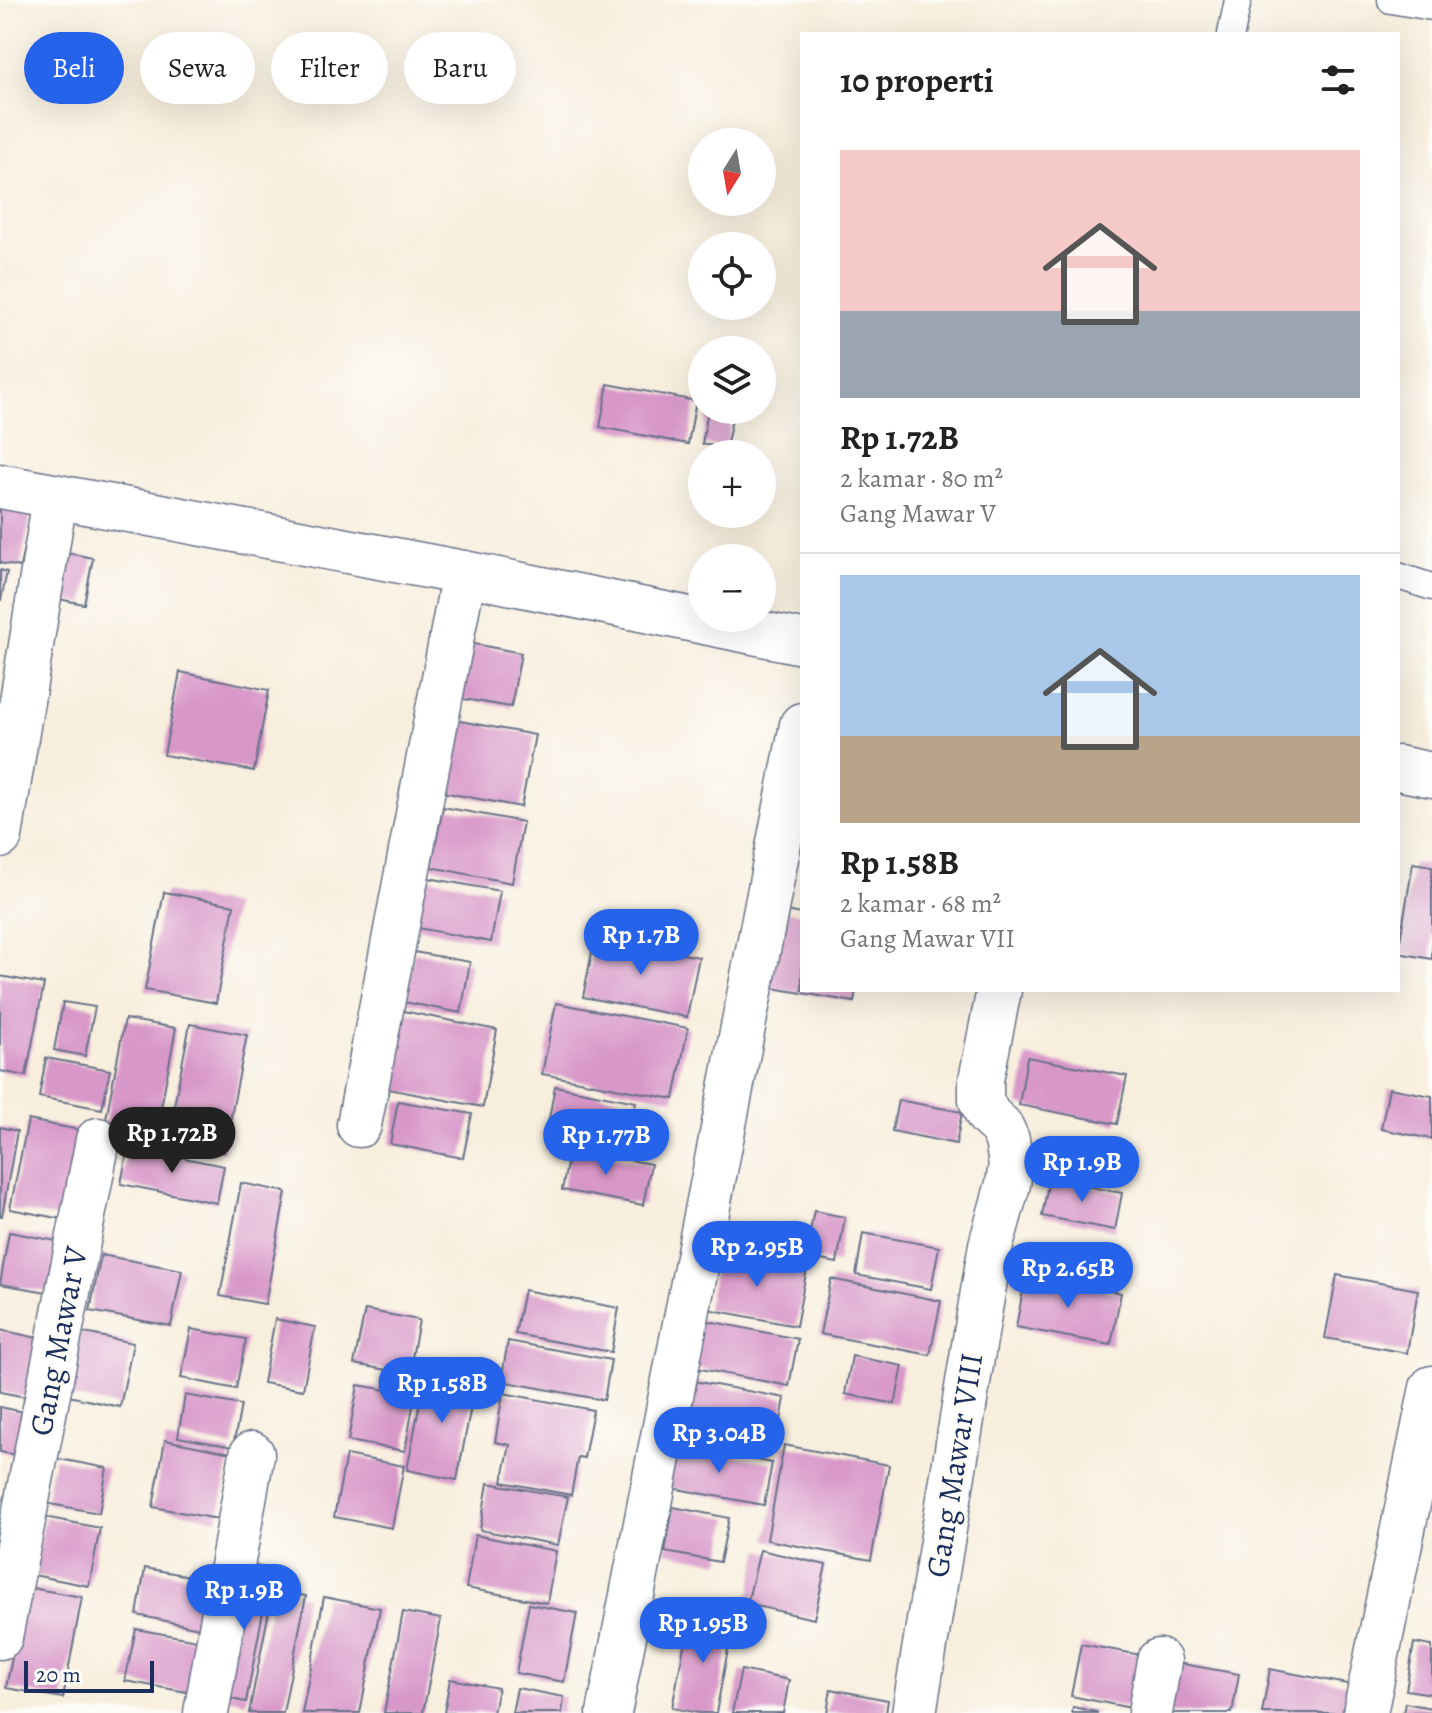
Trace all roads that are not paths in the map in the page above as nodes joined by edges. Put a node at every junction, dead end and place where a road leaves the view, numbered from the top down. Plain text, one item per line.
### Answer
1 (1238, 0) edge
2 (1391, 0) edge
3 (1432, 7) edge
4 (1231, 32) edge
5 (0, 486) edge
6 (55, 498) junction
7 (464, 573) junction
8 (1400, 577) edge
9 (1432, 587) edge
10 (800, 642) edge
11 (800, 735) edge
12 (1400, 768) edge
13 (1432, 775) edge
14 (0, 836) edge
15 (999, 992) edge
16 (359, 1125) dead end
17 (98, 1140) dead end
18 (1432, 1388) edge
19 (252, 1454) dead end
20 (0, 1637) edge
21 (1159, 1661) dead end
22 (206, 1713) edge
23 (609, 1713) edge
24 (914, 1713) edge
25 (1150, 1713) edge
26 (1365, 1713) edge

1 - 4 lane
2 - 3 lane
5 - 6 street
6 - 7 street
6 - 14 street
7 - 10 street
7 - 16 street
8 - 9 lane
11 - 23 street
12 - 13 street
15 - 24 street, Gang Mawar VIII
17 - 20 street, Gang Mawar V
18 - 26 street
19 - 22 street
21 - 25 street

